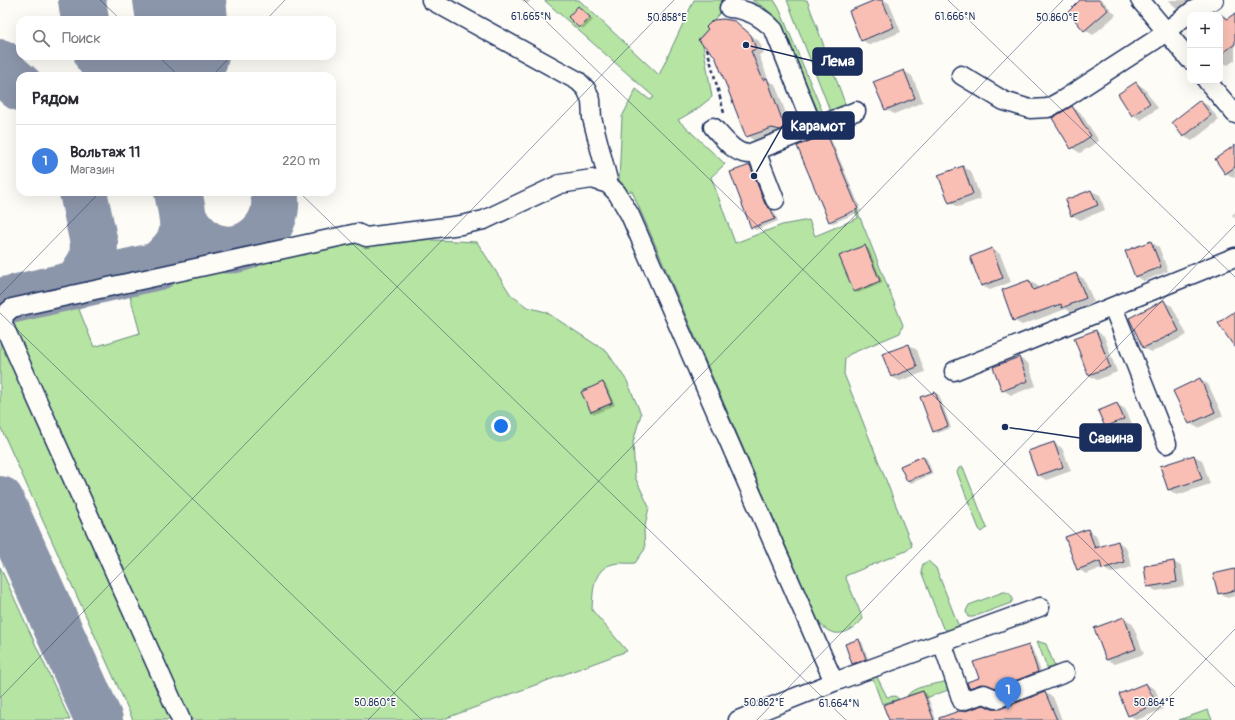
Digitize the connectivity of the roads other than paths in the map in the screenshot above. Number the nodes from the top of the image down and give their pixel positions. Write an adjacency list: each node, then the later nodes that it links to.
1 (431, 0): 14 (street)
2 (1140, 0): 5 (street)
3 (1214, 0): 5 (street)
4 (729, 8): 12 (street)
5 (1166, 31): 6 (street); 7 (street)
6 (1187, 56)
7 (961, 75)
8 (1210, 84): 10 (street)
9 (856, 111): 12 (street)
10 (1235, 114)
11 (720, 123): 13 (street)
12 (813, 127): 13 (street)
13 (756, 151): 15 (street)
14 (608, 184): 23 (street); 24 (street)
15 (775, 200)
16 (1235, 258): 17 (street)
17 (1113, 307): 18 (street); 19 (street)
18 (954, 371)
19 (1166, 444)
20 (1040, 606): 21 (street)
21 (942, 642): 22 (street); 23 (street)
22 (1065, 673)
23 (834, 682): 25 (street)
24 (181, 720)
25 (738, 720)

